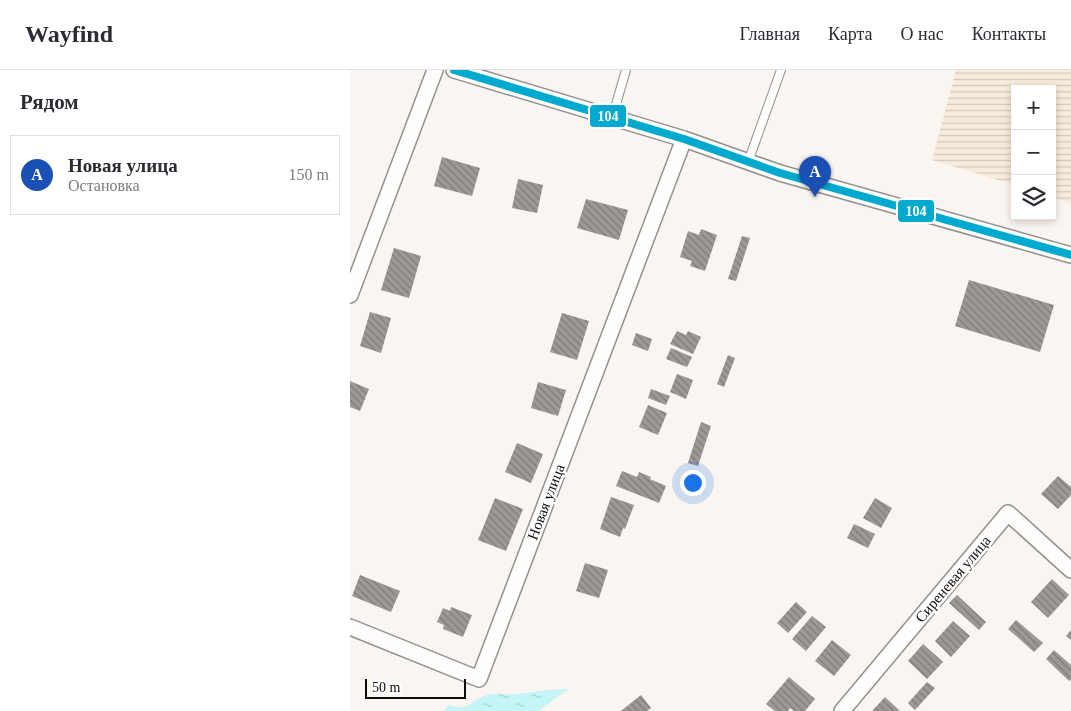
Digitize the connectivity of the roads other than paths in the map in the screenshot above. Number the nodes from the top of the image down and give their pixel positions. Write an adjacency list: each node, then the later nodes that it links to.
1 (435, 70): 9 (street)
2 (454, 70): 5 (street)
3 (626, 70): 5 (lane)
4 (782, 70): 7 (lane)
5 (612, 118): 6 (street)
6 (684, 139): 7 (street); 11 (street, Новая улица)
7 (748, 162): 8 (street)
8 (1071, 255)
9 (350, 295)
10 (1071, 570): 12 (street, Сиреневая улица)
11 (350, 628)
12 (842, 711)

